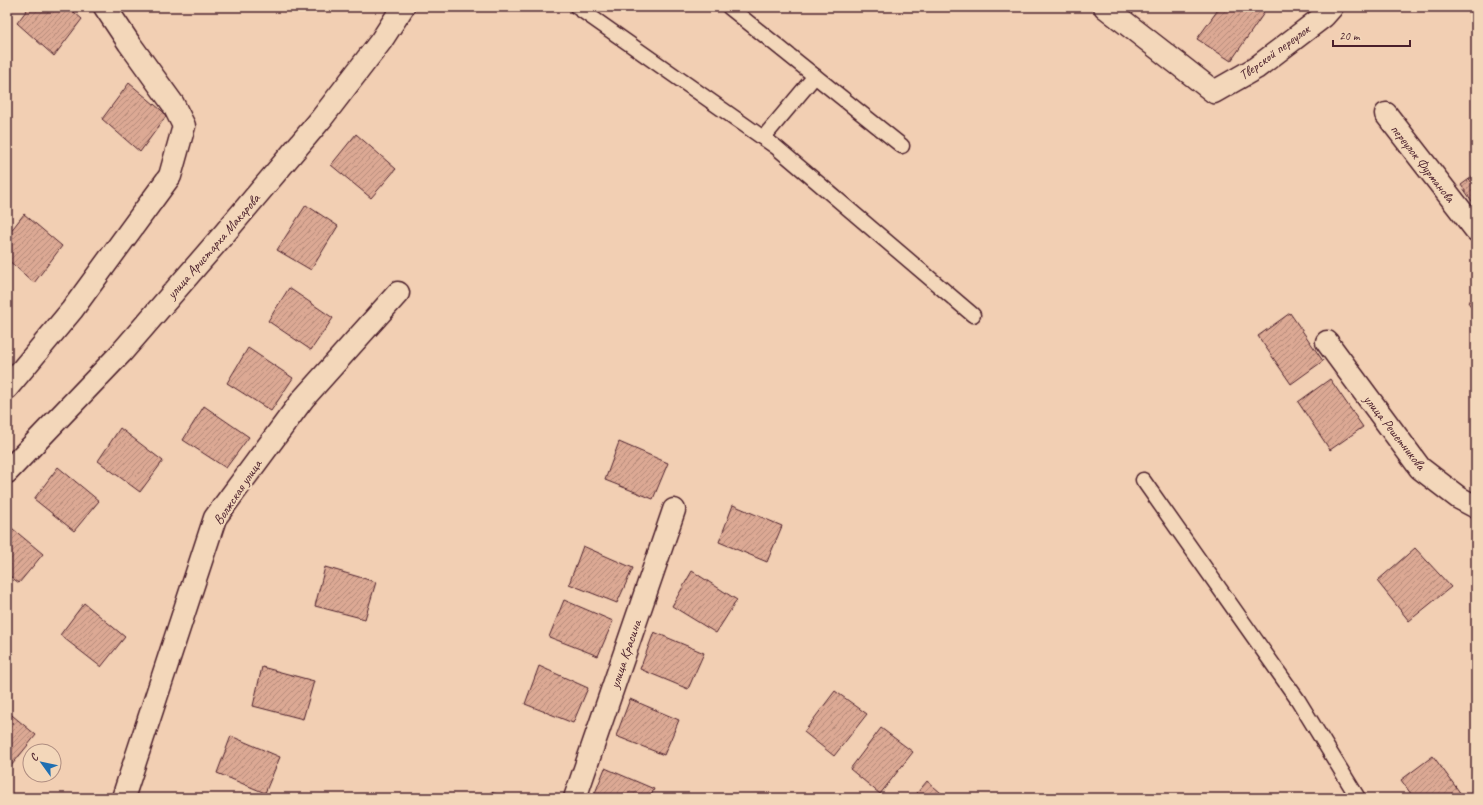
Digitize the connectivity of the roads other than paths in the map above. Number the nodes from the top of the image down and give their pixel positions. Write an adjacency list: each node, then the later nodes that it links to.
1 (105, 7): 15 (street)
2 (403, 7): 16 (street, улица Аристарха Макарова)
3 (577, 7): 9 (lane)
4 (729, 7): 7 (lane)
5 (1105, 7): 6 (street, Тверской переулок)
6 (1332, 7)
7 (815, 76): 9 (lane); 10 (lane)
8 (1386, 114): 11 (street, переулок Фурманова)
9 (763, 138): 13 (lane)
10 (902, 146)
11 (1476, 230)
12 (398, 293): 20 (street, Волжская улица)
13 (973, 315)
14 (1327, 342): 18 (street, улица Решетникова)
15 (7, 388)
16 (7, 472)
17 (1144, 480): 22 (lane)
18 (1476, 507)
19 (674, 510): 21 (street, улица Красина)
20 (123, 798)
21 (575, 798)
22 (1358, 798)

